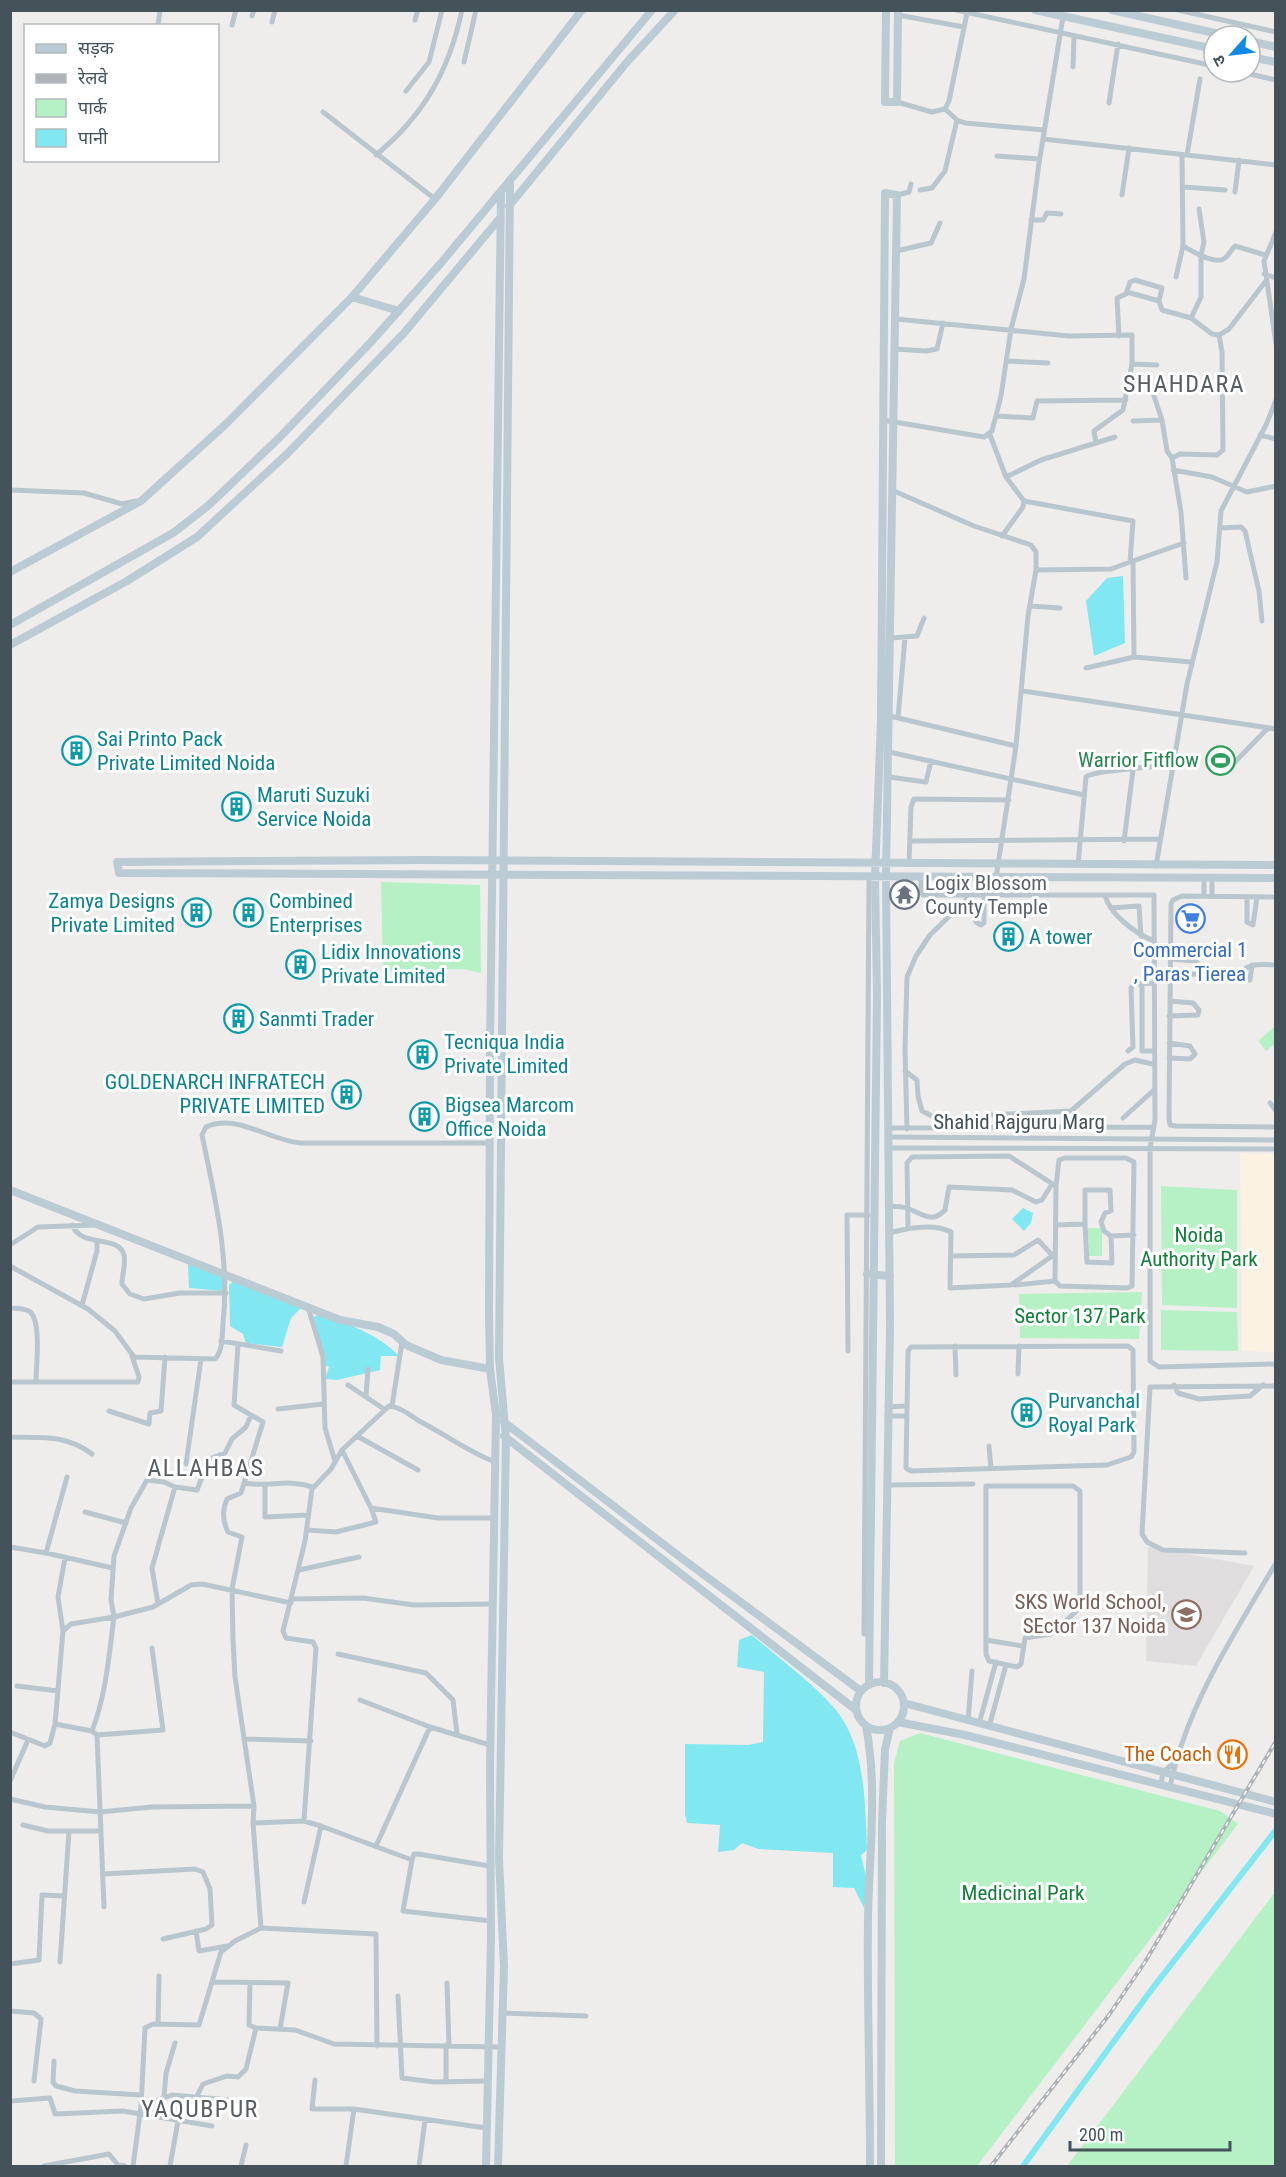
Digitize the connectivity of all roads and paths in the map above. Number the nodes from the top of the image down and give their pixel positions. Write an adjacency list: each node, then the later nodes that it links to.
1 (236, 10): 21 (street)
2 (275, 10): 20 (street)
3 (418, 10): 19 (street)
4 (442, 10): 33 (street)
5 (462, 10): 42 (street)
6 (476, 10): 29 (street)
7 (570, 10): 15 (street)
8 (652, 10): 48 (street)
9 (675, 10): 58 (street)
10 (886, 10): 34 (street)
11 (956, 10): 17 (street)
12 (1035, 10): 18 (street)
13 (1112, 10): 23 (street)
14 (1178, 10): 24 (street)
15 (581, 12): 57 (street)
16 (898, 13): 22 (street); 34 (street)
17 (967, 13): 22 (street); 25 (street)
18 (1063, 17): 25 (street); 28 (street)
19 (415, 20)
20 (272, 22)
21 (232, 25)
22 (964, 27): 36 (street)
23 (1202, 30)
24 (1275, 32)
25 (1060, 33): 26 (street); 39 (street)
26 (1074, 36): 27 (street); 31 (street)
27 (1118, 45): 30 (street); 35 (street)
28 (1202, 46)
29 (464, 62)
30 (1202, 63)
31 (1073, 67)
32 (1200, 78): 43 (street)
33 (406, 91)
34 (897, 102): 36 (street)
35 (1109, 103)
36 (945, 109): 38 (street)
37 (322, 112): 42 (street)
38 (957, 120): 39 (street); 51 (street)
39 (1044, 130): 40 (street)
40 (1043, 140): 41 (street); 45 (street)
41 (1129, 148): 43 (street); 56 (street)
42 (376, 155): 57 (street)
43 (1185, 155): 46 (street); 50 (street)
44 (997, 156): 45 (street)
45 (1040, 159): 62 (street)
46 (1239, 160): 47 (street); 54 (street)
47 (1275, 165)
48 (510, 180): 53 (street); 58 (street)
49 (911, 184): 55 (street)
50 (1184, 187): 52 (street); 65 (street)
51 (920, 190)
52 (1225, 190)
53 (501, 192): 61 (street); 76 (street)
54 (1235, 192)
55 (897, 195): 66 (street); 94 (street)
56 (1122, 195)
57 (435, 199): 74 (street)
58 (510, 205): 61 (street); 151 (street)
59 (1199, 208): 67 (street)
60 (1061, 214): 62 (street)
61 (500, 217): 126 (street); 150 (street)
62 (1031, 220): 80 (street)
63 (940, 223): 66 (street)
64 (1275, 232): 68 (street)
65 (1183, 246): 67 (street); 70 (street)
66 (896, 251): 78 (street)
67 (1201, 255): 68 (street); 77 (street)
68 (1265, 255): 69 (street)
69 (1264, 274): 71 (street); 72 (street)
70 (1176, 277)
71 (1275, 278)
72 (1265, 282): 81 (street); 83 (street)
73 (1127, 292): 75 (street); 75 (street); 82 (street)
74 (352, 297): 76 (street); 110 (street)
75 (1159, 301): 77 (street)
76 (399, 311): 123 (street)
77 (1191, 318): 81 (street)
78 (896, 319): 79 (street); 84 (street)
79 (943, 323): 80 (street); 84 (street)
80 (1011, 329): 82 (street); 85 (street)
81 (1219, 335): 103 (street)
82 (1119, 336): 87 (street)
83 (1275, 344)
84 (895, 349): 97 (street)
85 (1007, 361): 86 (street); 93 (street)
86 (1048, 363)
87 (1132, 364): 88 (street); 90 (street)
88 (1157, 365)
89 (1167, 385): 95 (street)
90 (1126, 400): 93 (street); 102 (street)
91 (1275, 400): 92 (street)
92 (1274, 409): 99 (street)
93 (997, 416): 98 (street)
94 (883, 420): 97 (street); 152 (street)
95 (1162, 420): 96 (street); 103 (street)
96 (1133, 421)
97 (894, 422): 98 (street); 109 (street)
98 (990, 435): 105 (street)
99 (1260, 435): 101 (street); 107 (street)
100 (1115, 437): 102 (street)
101 (1275, 439)
102 (1096, 443): 105 (street)
103 (1172, 458): 104 (street)
104 (1173, 470): 107 (street); 114 (street)
105 (1006, 477): 111 (street)
106 (1275, 486): 107 (street)
107 (1234, 488): 112 (street)
108 (10, 490): 110 (street)
109 (894, 491): 113 (street); 124 (street)
110 (145, 498): 117 (street)
111 (1024, 501): 113 (street); 115 (street)
112 (1220, 528): 122 (street); 128 (street)
113 (1002, 536): 116 (street)
114 (1184, 543): 115 (street); 118 (street)
115 (1131, 562): 116 (street); 127 (street)
116 (1036, 570): 119 (street)
117 (10, 572)
118 (1185, 578)
119 (1030, 606): 120 (street); 130 (street)
120 (1060, 608)
121 (924, 618): 125 (street)
122 (1262, 621)
123 (10, 625)
124 (891, 638): 125 (street); 132 (street)
125 (905, 638): 132 (street)
126 (10, 645)
127 (1134, 657): 128 (street); 129 (street)
128 (1191, 662): 131 (street)
129 (1086, 668)
130 (1023, 691): 131 (street); 135 (street)
131 (1181, 714): 133 (street); 138 (street)
132 (894, 717): 135 (street); 136 (street)
133 (1268, 728): 134 (street); 139 (street)
134 (1275, 729)
135 (1016, 746): 142 (street)
136 (889, 752): 137 (street); 141 (street)
137 (931, 760): 141 (street); 142 (street)
138 (1171, 765): 140 (street); 145 (street)
139 (1231, 766)
140 (1133, 770): 143 (street); 149 (street)
141 (889, 777): 153 (street)
142 (1012, 777): 143 (street); 144 (street)
143 (1084, 795): 148 (street)
144 (1009, 800): 146 (street); 147 (street)
145 (1160, 839): 149 (street); 158 (street)
146 (1003, 840): 147 (street); 148 (street); 155 (street)
147 (910, 841): 154 (street)
148 (1080, 841): 149 (street); 156 (street)
149 (1124, 841)
150 (494, 861): 151 (street); 159 (street); 159 (street)
151 (504, 861): 152 (street); 160 (street)
152 (876, 863): 153 (street); 161 (street)
153 (887, 863): 154 (street); 162 (street)
154 (909, 863): 155 (street)
155 (998, 864): 156 (street); 164 (street)
156 (1078, 865): 158 (street)
157 (1275, 865): 158 (street)
158 (1156, 866)
159 (494, 875): 160 (street); 211 (street)
160 (504, 875): 161 (street); 278 (street)
161 (872, 877): 162 (street); 221 (street); 237 (street)
162 (886, 877): 163 (street); 206 (street)
163 (921, 878): 164 (street); 172 (street)
164 (996, 878): 165 (street)
165 (1031, 878): 167 (street); 169 (street); 170 (street)
166 (1275, 878): 167 (street)
167 (1208, 879): 173 (street); 174 (street)
168 (984, 895): 169 (street); 172 (street); 172 (street)
169 (1027, 895): 170 (street)
170 (1035, 895): 171 (street)
171 (1105, 895): 178 (street); 180 (street)
172 (969, 896): 194 (street)
173 (1204, 896): 174 (street); 181 (street)
174 (1212, 896): 175 (street)
175 (1247, 897): 176 (street); 176 (street)
176 (1257, 897): 177 (street)
177 (1275, 897)
178 (1111, 908): 179 (street); 179 (street)
179 (1141, 936): 180 (street)
180 (1154, 941): 185 (street)
181 (1170, 959): 184 (street); 184 (street)
182 (1252, 965): 183 (street)
183 (1275, 965)
184 (1170, 975): 187 (street)
185 (1153, 982): 186 (street); 190 (street)
186 (1142, 984): 190 (street); 191 (street)
187 (1170, 1001): 188 (street); 188 (street)
188 (1169, 1016): 189 (street)
189 (1169, 1042): 192 (street); 192 (street)
190 (1153, 1051): 193 (street)
191 (1128, 1052)
192 (1169, 1058): 199 (street)
193 (1153, 1064): 195 (street); 205 (street)
194 (905, 1071): 203 (street); 204 (street)
195 (1154, 1090): 198 (street); 202 (street)
196 (1270, 1103): 197 (street)
197 (1275, 1111)
198 (1123, 1118)
199 (1187, 1126): 200 (street); 208 (street)
200 (1195, 1126): 201 (street); 209 (street)
201 (1275, 1126)
202 (1154, 1127): 205 (street); 207 (street)
203 (907, 1128): 204 (street); 206 (street)
204 (958, 1128): 205 (street)
205 (976, 1128)
206 (888, 1133): 207 (street, Shahid Rajguru Marg); 212 (street)
207 (1151, 1139): 208 (street, Shahid Rajguru Marg); 214 (street)
208 (1187, 1140): 209 (street, Shahid Rajguru Marg)
209 (1195, 1140): 210 (street, Shahid Rajguru Marg)
210 (1275, 1140)
211 (490, 1143): 236 (street); 257 (street)
212 (888, 1148): 213 (street, Shahid Rajguru Marg); 219 (street)
213 (1060, 1148): 214 (street, Shahid Rajguru Marg); 216 (street)
214 (1150, 1148): 215 (street, Shahid Rajguru Marg); 227 (street)
215 (1275, 1149)
216 (1059, 1160): 217 (street); 228 (street)
217 (1054, 1185): 220 (street); 220 (street); 224 (street)
218 (10, 1190): 225 (street)
219 (889, 1206): 220 (street); 229 (street)
220 (908, 1208): 226 (street)
221 (868, 1215): 237 (street); 251 (street)
222 (1085, 1224): 224 (street); 230 (street); 230 (street)
223 (72, 1225): 225 (street); 231 (street); 232 (street)
224 (1056, 1225): 233 (street)
225 (102, 1226): 236 (street)
226 (908, 1228): 229 (street); 234 (street)
227 (1149, 1229): 228 (street); 255 (street)
228 (1134, 1231): 230 (street); 239 (street)
229 (889, 1233): 238 (street)
230 (1111, 1236)
231 (97, 1242): 241 (street); 242 (street)
232 (10, 1245)
233 (1054, 1255): 234 (street); 239 (street); 240 (street)
234 (951, 1256): 240 (street)
235 (10, 1266): 242 (street)
236 (225, 1273): 241 (street); 243 (street)
237 (871, 1275): 238 (street); 326 (street)
238 (890, 1276): 270 (street)
239 (1055, 1281): 240 (street)
240 (1011, 1285)
241 (226, 1293): 245 (street)
242 (82, 1305): 252 (street)
243 (308, 1307): 246 (street); 267 (street)
244 (10, 1308): 260 (street)
245 (221, 1341): 247 (street); 254 (street)
246 (402, 1342): 257 (street); 268 (street)
247 (238, 1345): 250 (street); 274 (street)
248 (955, 1346): 249 (street); 259 (street); 269 (street)
249 (1019, 1346): 258 (street); 289 (street)
250 (281, 1351)
251 (848, 1351)
252 (132, 1356): 253 (street); 260 (street)
253 (165, 1357): 254 (street); 273 (street)
254 (201, 1359): 288 (street)
255 (1275, 1364)
256 (368, 1369): 266 (street)
257 (490, 1369): 275 (street)
258 (1018, 1374)
259 (956, 1375)
260 (36, 1381): 261 (street)
261 (10, 1382)
262 (348, 1385): 266 (street)
263 (1174, 1385): 264 (street); 264 (street); 306 (street)
264 (1263, 1385): 265 (street)
265 (1275, 1386)
266 (366, 1397): 272 (street)
267 (323, 1404): 271 (street); 286 (street)
268 (392, 1406): 272 (street); 287 (street)
269 (906, 1406): 270 (street); 277 (street)
270 (887, 1407): 276 (street)
271 (278, 1409)
272 (384, 1409): 280 (street)
273 (109, 1411)
274 (251, 1415): 292 (street); 296 (street)
275 (496, 1415): 278 (street); 279 (street)
276 (887, 1416): 277 (street); 295 (street)
277 (906, 1416): 289 (street)
278 (505, 1424): 282 (street); 329 (street)
279 (495, 1430): 282 (street); 287 (street)
280 (357, 1436): 284 (street); 290 (street)
281 (10, 1437): 285 (street)
282 (506, 1438): 332 (street); 366 (street)
283 (989, 1446): 289 (street)
284 (342, 1450): 286 (street); 298 (street)
285 (92, 1454)
286 (335, 1461): 297 (street)
287 (495, 1461): 301 (street)
288 (186, 1464)
289 (991, 1468)
290 (418, 1470)
291 (67, 1477): 305 (street)
292 (244, 1483): 293 (street); 312 (street)
293 (265, 1484): 297 (street); 300 (street)
294 (973, 1484): 295 (street)
295 (886, 1485): 325 (street)
296 (175, 1487): 302 (street); 314 (street)
297 (313, 1487): 300 (street)
298 (371, 1508): 301 (street); 303 (street)
299 (86, 1512): 302 (street)
300 (308, 1515): 303 (street)
301 (494, 1518): 315 (street)
302 (126, 1523): 310 (street)
303 (307, 1530): 311 (street)
304 (10, 1547): 305 (street)
305 (46, 1553): 308 (street)
306 (1245, 1553)
307 (359, 1557): 311 (street)
308 (65, 1558): 310 (street); 317 (street)
309 (1275, 1563): 348 (street)
310 (113, 1568): 316 (street)
311 (299, 1570): 313 (street)
312 (232, 1589): 313 (street); 314 (street); 344 (street)
313 (292, 1601): 315 (street); 346 (street)
314 (158, 1604): 316 (street)
315 (493, 1604): 347 (street)
316 (114, 1617): 317 (street); 342 (street)
317 (63, 1631): 328 (street)
318 (986, 1640): 319 (street); 319 (street); 322 (street)
319 (1022, 1646): 323 (street)
320 (152, 1648): 342 (street)
321 (338, 1654): 343 (street)
322 (996, 1662): 323 (street); 336 (street)
323 (1006, 1665): 339 (street)
324 (972, 1671): 334 (street)
325 (884, 1683): 326 (street); 331 (street)
326 (869, 1684): 329 (street)
327 (17, 1686): 328 (street)
328 (58, 1691): 335 (street)
329 (861, 1691): 332 (street)
330 (360, 1700): 338 (street)
331 (904, 1703): 333 (street); 334 (street)
332 (856, 1710): 337 (street)
333 (898, 1722): 340 (street); 352 (street)
334 (968, 1722): 336 (street)
335 (55, 1724): 342 (street); 345 (street)
336 (979, 1725): 339 (street)
337 (866, 1726): 340 (street); 423 (street)
338 (430, 1727): 343 (street); 365 (street)
339 (989, 1727): 349 (street)
340 (890, 1728): 424 (street)
341 (10, 1732): 345 (street)
342 (94, 1733): 357 (street)
343 (457, 1734): 347 (street)
344 (245, 1739): 346 (street); 356 (street)
345 (28, 1740): 351 (street)
346 (311, 1741): 359 (street)
347 (490, 1745): 368 (street)
348 (1174, 1763): 349 (street); 350 (street)
349 (1163, 1772): 350 (street); 352 (street)
350 (1173, 1775): 353 (street); 355 (street)
351 (10, 1781)
352 (1161, 1784): 353 (street)
353 (1170, 1787): 358 (street)
354 (10, 1799): 357 (street)
355 (1272, 1801)
356 (254, 1806): 357 (street); 360 (street)
357 (100, 1812): 364 (street)
358 (1275, 1814)
359 (304, 1821): 360 (street); 362 (street)
360 (253, 1823): 374 (street)
361 (23, 1825): 363 (street)
362 (321, 1826): 365 (street); 371 (street)
363 (69, 1831): 364 (street); 370 (street)
364 (101, 1831): 369 (street)
365 (376, 1846): 367 (street)
366 (499, 1859): 368 (street); 386 (street)
367 (412, 1860): 368 (street); 373 (street)
368 (489, 1862): 373 (street)
369 (103, 1874): 372 (street); 375 (street)
370 (64, 1896): 378 (street); 379 (street)
371 (304, 1902)
372 (104, 1907)
373 (491, 1921): 395 (street)
374 (261, 1928): 377 (street); 393 (street)
375 (196, 1931): 376 (street); 377 (street)
376 (164, 1939)
377 (228, 1945): 381 (street)
378 (60, 1962)
379 (10, 1964)
380 (159, 1976): 388 (street)
381 (213, 1982): 382 (street); 388 (street)
382 (250, 1983): 389 (street); 390 (street)
383 (447, 1983): 392 (street)
384 (398, 1996): 394 (street)
385 (10, 2011): 399 (street)
386 (502, 2013): 387 (street); 396 (street)
387 (586, 2016)
388 (158, 2024): 402 (street)
389 (256, 2028): 390 (street); 403 (street)
390 (280, 2029): 393 (street)
391 (175, 2043): 404 (street)
392 (448, 2045): 394 (street); 395 (street); 401 (street)
393 (377, 2046): 394 (street)
394 (400, 2046): 401 (street)
395 (488, 2046): 396 (street); 400 (street)
396 (500, 2047): 422 (street)
397 (54, 2061): 402 (street)
398 (315, 2080): 407 (street)
399 (34, 2081)
400 (487, 2081): 401 (street); 412 (street)
401 (446, 2082)
402 (141, 2095): 408 (street)
403 (197, 2096): 404 (street); 405 (street)
404 (164, 2097): 408 (street)
405 (229, 2100)
406 (11, 2101): 408 (street)
407 (354, 2109): 409 (street); 419 (street)
408 (140, 2110): 410 (street); 416 (street)
409 (425, 2120): 412 (street); 420 (street)
410 (178, 2121): 411 (street); 417 (street)
411 (212, 2126)
412 (486, 2128): 421 (street)
413 (246, 2145): 418 (street)
414 (45, 2166): 415 (street)
415 (125, 2166)
416 (133, 2166)
417 (171, 2166)
418 (242, 2166)
419 (346, 2166)
420 (419, 2166)
421 (486, 2166)
422 (498, 2166)
423 (870, 2166)
424 (881, 2166)

